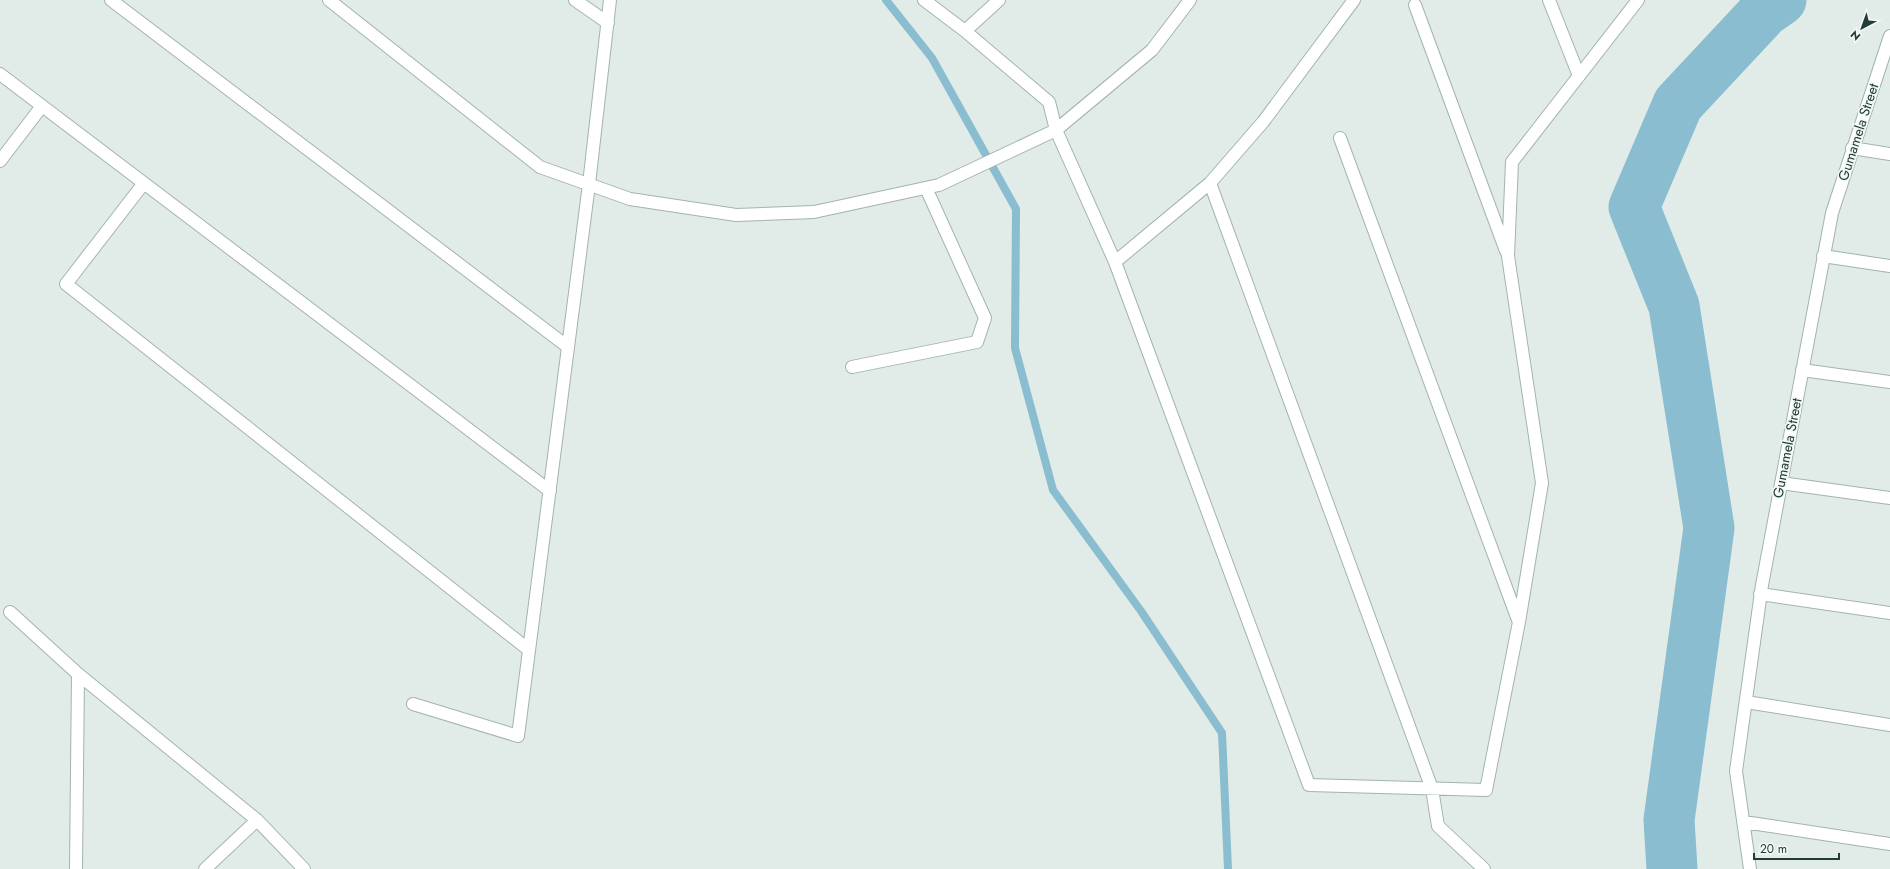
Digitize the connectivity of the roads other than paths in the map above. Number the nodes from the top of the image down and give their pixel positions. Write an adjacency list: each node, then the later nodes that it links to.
1 (111, 0): 31 (street)
2 (329, 0): 25 (street)
3 (575, 0): 12 (street)
4 (610, 0): 12 (street)
5 (924, 0): 13 (street)
6 (999, 0): 13 (street)
7 (1190, 0): 18 (street)
8 (1354, 0): 24 (street)
9 (1549, 0): 16 (street)
10 (1638, 0): 16 (street)
11 (1415, 5): 27 (street)
12 (608, 23): 25 (street)
13 (966, 31): 18 (street)
14 (1889, 40): 20 (street, Gumamela Street)
15 (0, 74): 17 (street)
16 (1579, 76): 27 (street)
17 (42, 106): 22 (street); 23 (street)
18 (1056, 130): 26 (street); 29 (street)
19 (1340, 138): 41 (street)
20 (1852, 148): 21 (street); 28 (street, Gumamela Street)
21 (1890, 154)
22 (0, 161)
23 (144, 183): 36 (street); 42 (street)
24 (1210, 183): 29 (street); 47 (street)
25 (589, 184): 26 (street); 31 (street)
26 (926, 188): 32 (street)
27 (1508, 256): 41 (street)
28 (1823, 256): 30 (street); 33 (street, Gumamela Street)
29 (1115, 262): 47 (street)
30 (1890, 266)
31 (568, 347): 36 (street)
32 (852, 367)
33 (1802, 370): 34 (street); 35 (street, Gumamela Street)
34 (1890, 382)
35 (1781, 483): 37 (street); 38 (street, Gumamela Street)
36 (550, 491): 42 (street)
37 (1890, 498)
38 (1760, 594): 40 (street); 44 (street, Gumamela Street)
39 (10, 612): 43 (street)
40 (1890, 613)
41 (1519, 622): 47 (street)
42 (529, 650): 45 (street)
43 (78, 674): 48 (street); 51 (street)
44 (1746, 702): 46 (street); 49 (street, Gumamela Street)
45 (413, 704)
46 (1890, 725)
47 (1432, 789): 54 (street)
48 (257, 820): 52 (street); 53 (street)
49 (1744, 822): 50 (street); 55 (street, Gumamela Street)
50 (1890, 844)
51 (76, 869)
52 (205, 869)
53 (304, 869)
54 (1484, 869)
55 (1750, 869)

